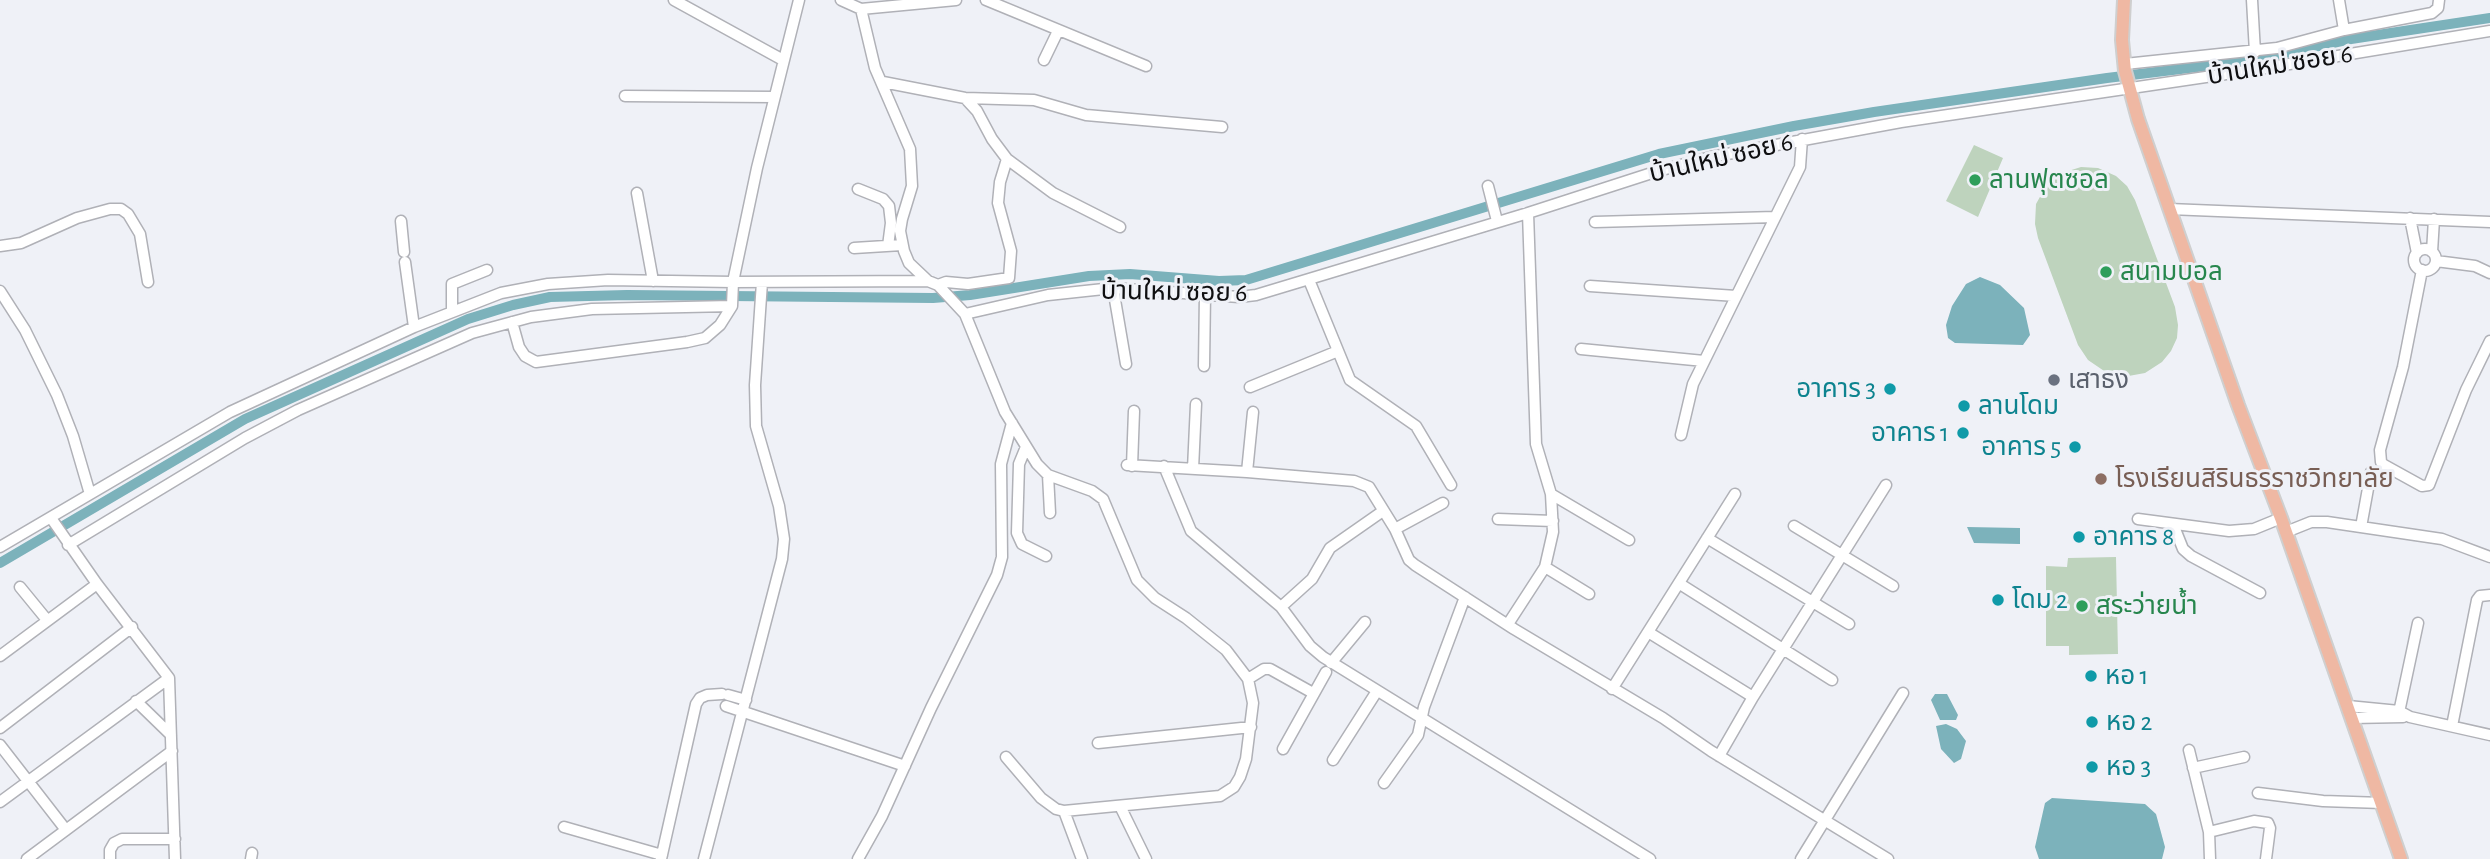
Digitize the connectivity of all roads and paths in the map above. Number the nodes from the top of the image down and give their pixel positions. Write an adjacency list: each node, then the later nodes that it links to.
1 (674, 0): 15 (street)
2 (799, 0): 15 (street)
3 (841, 0): 10 (street)
4 (956, 0): 10 (street)
5 (986, 0): 12 (street)
6 (2124, 0): 18 (main road)
7 (2252, 0): 14 (street)
8 (2339, 0): 11 (street)
9 (2439, 0): 11 (street)
10 (861, 9): 19 (street)
11 (2344, 30): 14 (street)
12 (1058, 31): 16 (street); 17 (street)
13 (2490, 31): 18 (street, บ้านใหม่ ซอย 6)
14 (2255, 52): 18 (street)
15 (783, 60): 21 (street)
16 (1044, 60)
17 (1146, 66)
18 (2127, 76): 24 (street, บ้านใหม่ ซอย 6); 29 (main road)
19 (883, 82): 22 (street); 39 (street)
20 (625, 96): 21 (street)
21 (774, 97): 51 (street)
22 (965, 98): 23 (street); 25 (street)
23 (1222, 127)
24 (1802, 139): 30 (street, บ้านใหม่ ซอย 6); 32 (street)
25 (1007, 159): 38 (street); 52 (street)
26 (1488, 186): 31 (street)
27 (858, 189): 41 (street)
28 (637, 193): 49 (street)
29 (2169, 209): 33 (street); 90 (main road)
30 (1528, 213): 31 (street, บ้านใหม่ ซอย 6); 85 (street)
31 (1495, 217): 48 (street, บ้านใหม่ ซอย 6)
32 (1775, 217): 36 (street); 58 (street)
33 (2410, 218): 34 (street); 43 (street)
34 (2434, 219): 37 (street); 44 (street)
35 (401, 221): 63 (street)
36 (1595, 222)
37 (2490, 222)
38 (1120, 228)
39 (902, 245): 41 (street); 52 (street)
40 (0, 246): 50 (street)
41 (888, 246): 42 (street)
42 (854, 248)
43 (2417, 253): 44 (street); 46 (street)
44 (2434, 257): 46 (street); 47 (street)
45 (487, 270): 60 (street)
46 (2422, 270): 64 (street)
47 (2490, 273)
48 (1309, 280): 57 (street, บ้านใหม่ ซอย 6); 66 (street)
49 (653, 281): 51 (street); 60 (street)
50 (148, 282)
51 (733, 285): 54 (street); 59 (street)
52 (937, 286): 54 (street); 61 (street)
53 (1590, 286): 58 (street)
54 (762, 287): 137 (street)
55 (1113, 288): 57 (street, บ้านใหม่ ซอย 6); 61 (street, บ้านใหม่ ซอย 6); 68 (street)
56 (0, 291): 84 (street)
57 (1205, 294): 69 (street)
58 (1736, 296): 67 (street)
59 (732, 304): 62 (street); 62 (street)
60 (452, 312): 63 (street)
61 (964, 314): 74 (street)
62 (512, 322): 102 (street)
63 (414, 327): 84 (street)
64 (2490, 341)
65 (1581, 349): 67 (street)
66 (1338, 351): 70 (street); 82 (street)
67 (1704, 361): 75 (street)
68 (1126, 363)
69 (1204, 366)
70 (1250, 387)
71 (1196, 404): 78 (street)
72 (1133, 411): 77 (street)
73 (1253, 412): 79 (street)
74 (1012, 423): 76 (street); 155 (street)
75 (1681, 435)
76 (1026, 447): 81 (street); 105 (street)
77 (1164, 466): 78 (street); 117 (street)
78 (1193, 469): 79 (street)
79 (1247, 472): 88 (street)
80 (2371, 472): 97 (street)
81 (1048, 475): 89 (street); 129 (street)
82 (1451, 485)
83 (1886, 485): 104 (street)
84 (90, 494): 94 (street)
85 (1551, 494): 93 (street); 101 (street)
86 (1735, 494): 100 (street)
87 (1443, 503): 98 (street)
88 (1383, 511): 98 (street); 117 (street)
89 (1050, 513)
90 (2281, 518): 95 (street); 99 (main road)
91 (1498, 519): 93 (street)
92 (2138, 519): 95 (street)
93 (1553, 521): 107 (street)
94 (53, 522): 102 (street); 103 (street)
95 (2173, 524): 112 (street)
96 (1794, 526): 104 (street)
97 (2361, 527): 99 (street); 106 (street)
98 (1395, 529): 115 (street)
99 (2286, 531): 138 (main road)
100 (1707, 538): 109 (street); 116 (street)
101 (1629, 540)
102 (65, 541): 108 (street)
103 (0, 548)
104 (1842, 554): 110 (street); 116 (street)
105 (1046, 556)
106 (2490, 557)
107 (1545, 566): 113 (street); 121 (street)
108 (97, 584): 118 (street); 123 (street)
109 (1680, 584): 124 (street); 125 (street)
110 (1893, 586)
111 (20, 587): 118 (street)
112 (2260, 593)
113 (1588, 594)
114 (2490, 595): 141 (street)
115 (1465, 597): 121 (street); 140 (street)
116 (1812, 603): 122 (street); 125 (street)
117 (1281, 607): 127 (street)
118 (47, 620): 126 (street)
119 (1365, 621): 127 (street)
120 (2418, 623): 139 (street)
121 (1508, 624): 131 (street)
122 (1849, 624)
123 (132, 627): 128 (street); 143 (street)
124 (1648, 632): 131 (street); 135 (street)
125 (1784, 649): 130 (street); 135 (street)
126 (0, 655)
127 (1329, 667): 132 (street); 133 (street)
128 (169, 678): 136 (street); 144 (street)
129 (1248, 679): 133 (street); 142 (street)
130 (1832, 680)
131 (1612, 689): 151 (street)
132 (1377, 691): 140 (street); 154 (street)
133 (1313, 693): 148 (street)
134 (1903, 693): 164 (street)
135 (1753, 697): 151 (street)
136 (136, 701): 144 (street); 157 (street)
137 (745, 706): 155 (street); 169 (street); 173 (street)
138 (2350, 712): 139 (street); 161 (main road)
139 (2398, 714): 141 (street)
140 (1422, 717): 158 (street); 177 (street)
141 (2452, 726): 145 (street)
142 (1251, 727): 146 (street); 162 (street)
143 (0, 728)
144 (171, 735): 150 (street)
145 (2490, 735)
146 (1098, 743)
147 (0, 745): 157 (street)
148 (1283, 749)
149 (2189, 750): 156 (street)
150 (172, 751): 166 (street); 168 (street)
151 (1719, 756): 164 (street)
152 (1006, 757): 163 (street)
153 (2244, 757): 156 (street)
154 (1334, 760)
155 (905, 766): 174 (street)
156 (2193, 768): 167 (street)
157 (28, 780): 160 (street); 166 (street)
158 (1384, 783)
159 (2258, 793): 161 (street)
160 (0, 802)
161 (2382, 803): 182 (main road)
162 (1120, 806): 163 (street); 176 (street)
163 (1064, 811): 175 (street)
164 (1824, 821): 178 (street); 179 (street)
165 (564, 827): 169 (street)
166 (66, 830): 170 (street)
167 (2209, 832): 180 (street); 181 (street)
168 (175, 839): 171 (street); 172 (street)
169 (661, 857)
170 (27, 859)
171 (110, 859)
172 (175, 859)
173 (704, 859)
174 (858, 859)
175 (1083, 859)
176 (1146, 859)
177 (1650, 859)
178 (1801, 859)
179 (1888, 859)
180 (2210, 859)
181 (2266, 859)
182 (2401, 859)

